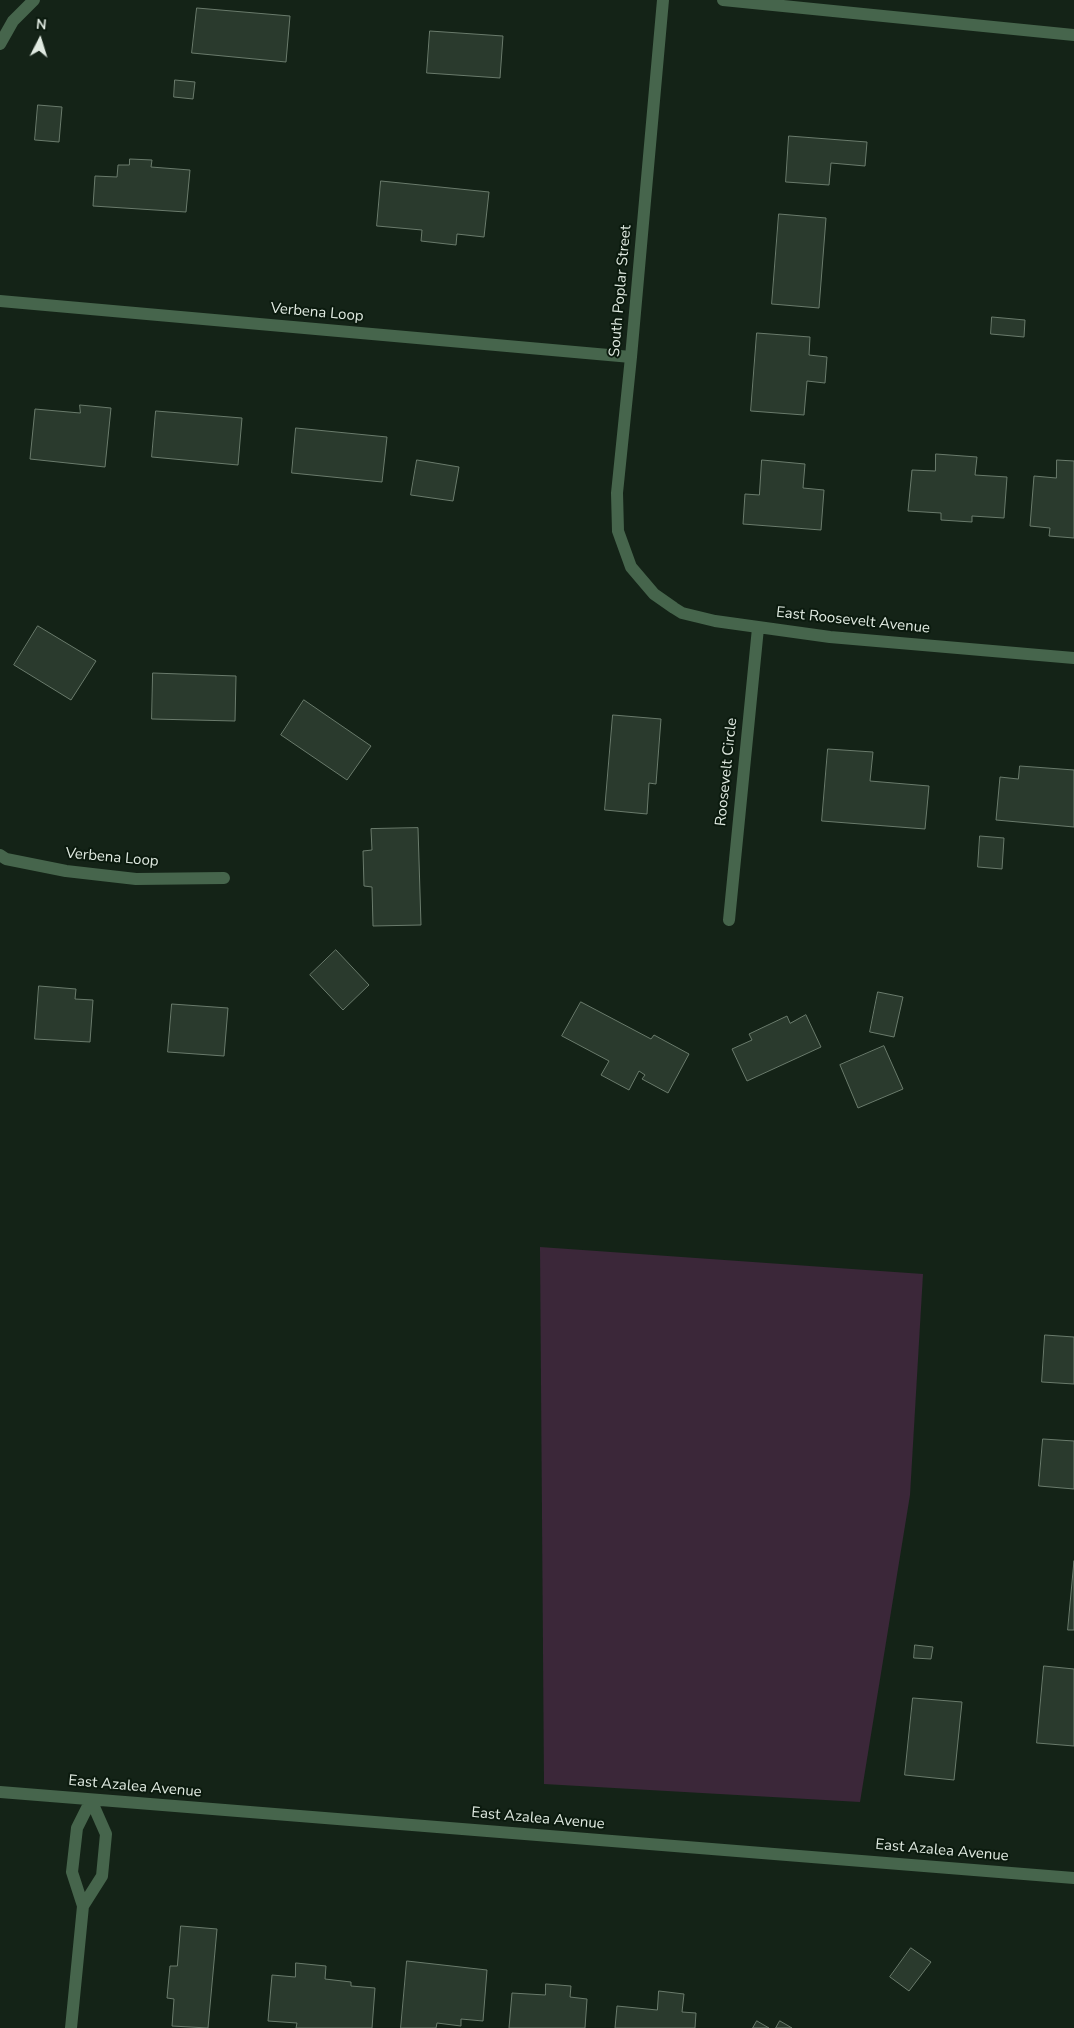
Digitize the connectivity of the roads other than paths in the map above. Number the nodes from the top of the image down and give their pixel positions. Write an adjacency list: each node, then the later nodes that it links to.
1 (34, 0): 5 (street)
2 (663, 0): 7 (street, South Poplar Street)
3 (723, 0): 4 (street)
4 (1074, 35)
5 (0, 44)
6 (0, 301): 7 (street, Verbena Loop)
7 (631, 357): 8 (street, South Poplar Street)
8 (642, 579): 9 (street, East Roosevelt Avenue)
9 (758, 628): 10 (street, East Roosevelt Avenue); 13 (street, Roosevelt Circle)
10 (1074, 658)
11 (0, 855): 12 (street, Verbena Loop)
12 (224, 878)
13 (729, 920)
14 (0, 1792): 15 (street, East Azalea Avenue)
15 (90, 1800): 16 (street, East Azalea Avenue); 17 (street); 17 (street)
16 (1074, 1878)
17 (82, 1906): 18 (street)
18 (71, 2028)

